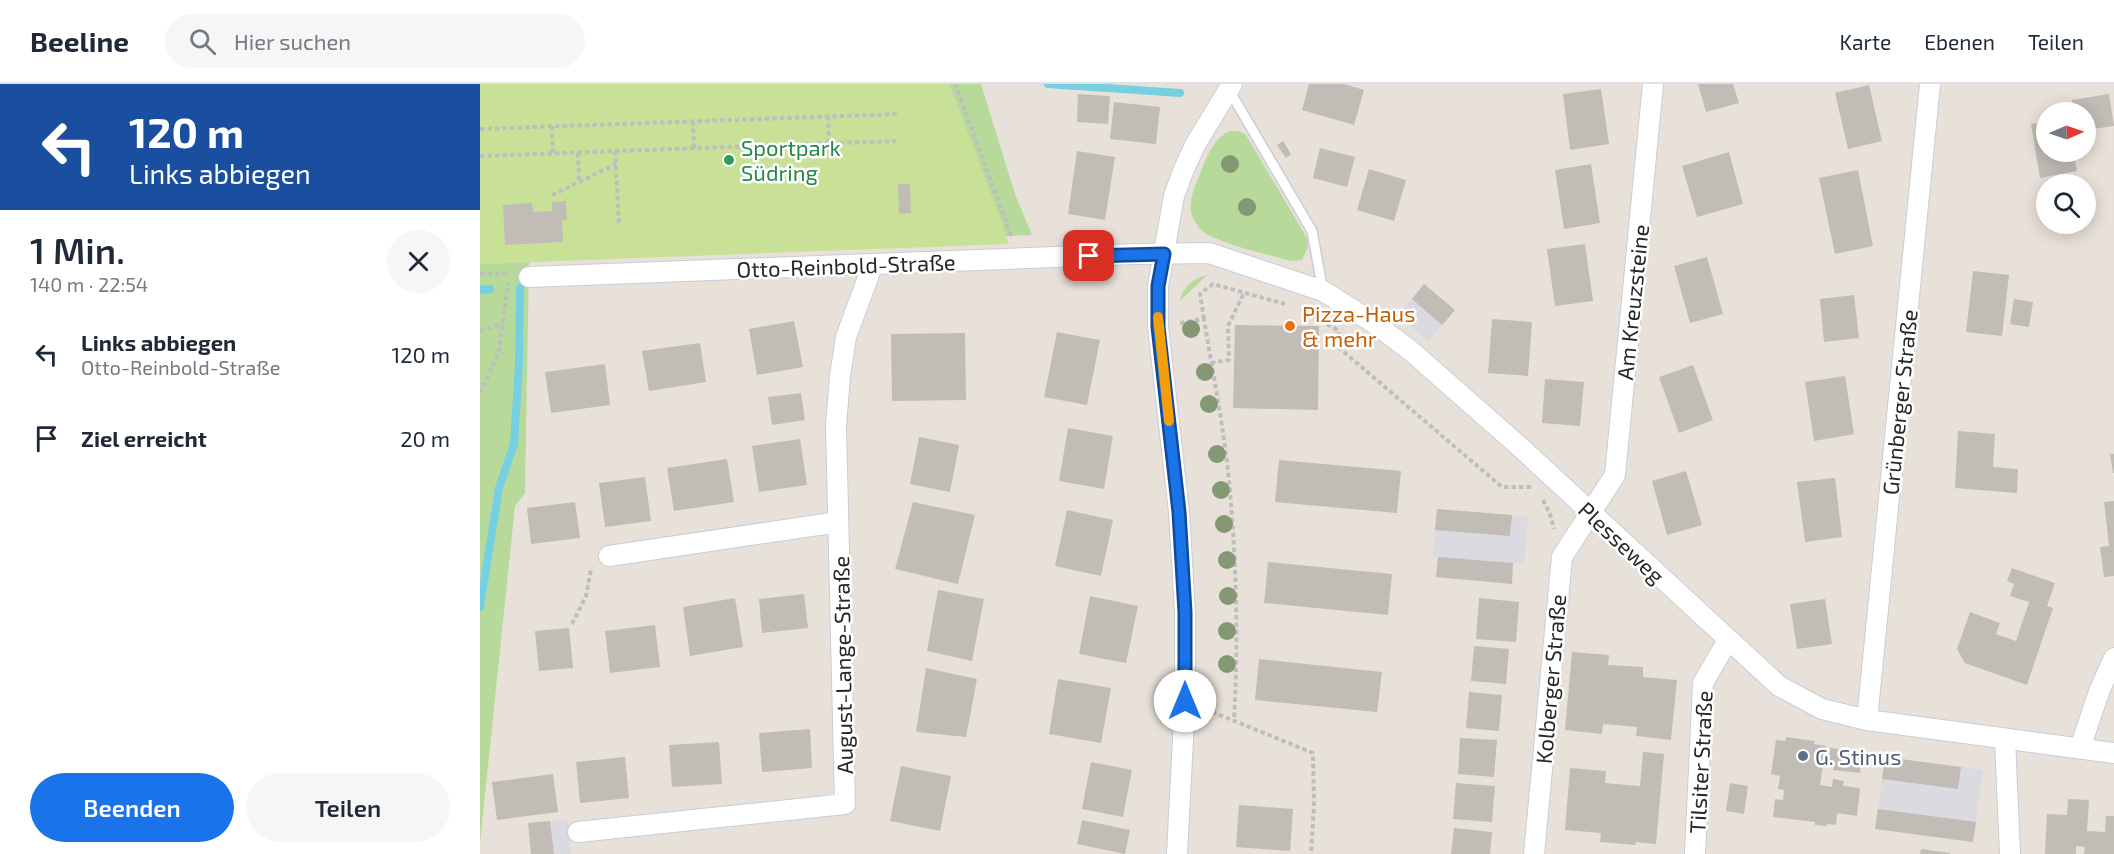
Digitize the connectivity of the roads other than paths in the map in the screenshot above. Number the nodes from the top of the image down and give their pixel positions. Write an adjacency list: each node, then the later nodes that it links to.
1 (1653, 84): 8 (street, Am Kreuzsteine)
2 (1930, 84): 13 (street, Grünberger Straße)
3 (1231, 87): 4 (street); 7 (lane)
4 (1164, 254): 5 (street, Otto-Reinbold-Straße); 7 (street, Plesseweg); 18 (street)
5 (873, 264): 6 (street, Otto-Reinbold-Straße); 9 (street, August-Lange-Straße)
6 (529, 278)
7 (1323, 291): 8 (street, Plesseweg)
8 (1591, 513): 11 (street, Plesseweg); 19 (street, Kolberger Straße)
9 (838, 522): 10 (street); 17 (street, August-Lange-Straße)
10 (609, 556)
11 (1728, 640): 13 (street, Plesseweg); 20 (street, Tilsiter Straße)
12 (2114, 658): 15 (street)
13 (1867, 720): 14 (street, Plesseweg)
14 (2005, 739): 15 (street, Plesseweg); 21 (street)
15 (2080, 748): 16 (street, Plesseweg)
16 (2114, 753)
17 (578, 832)
18 (1177, 854)
19 (1534, 854)
20 (1695, 854)
21 (2010, 854)

